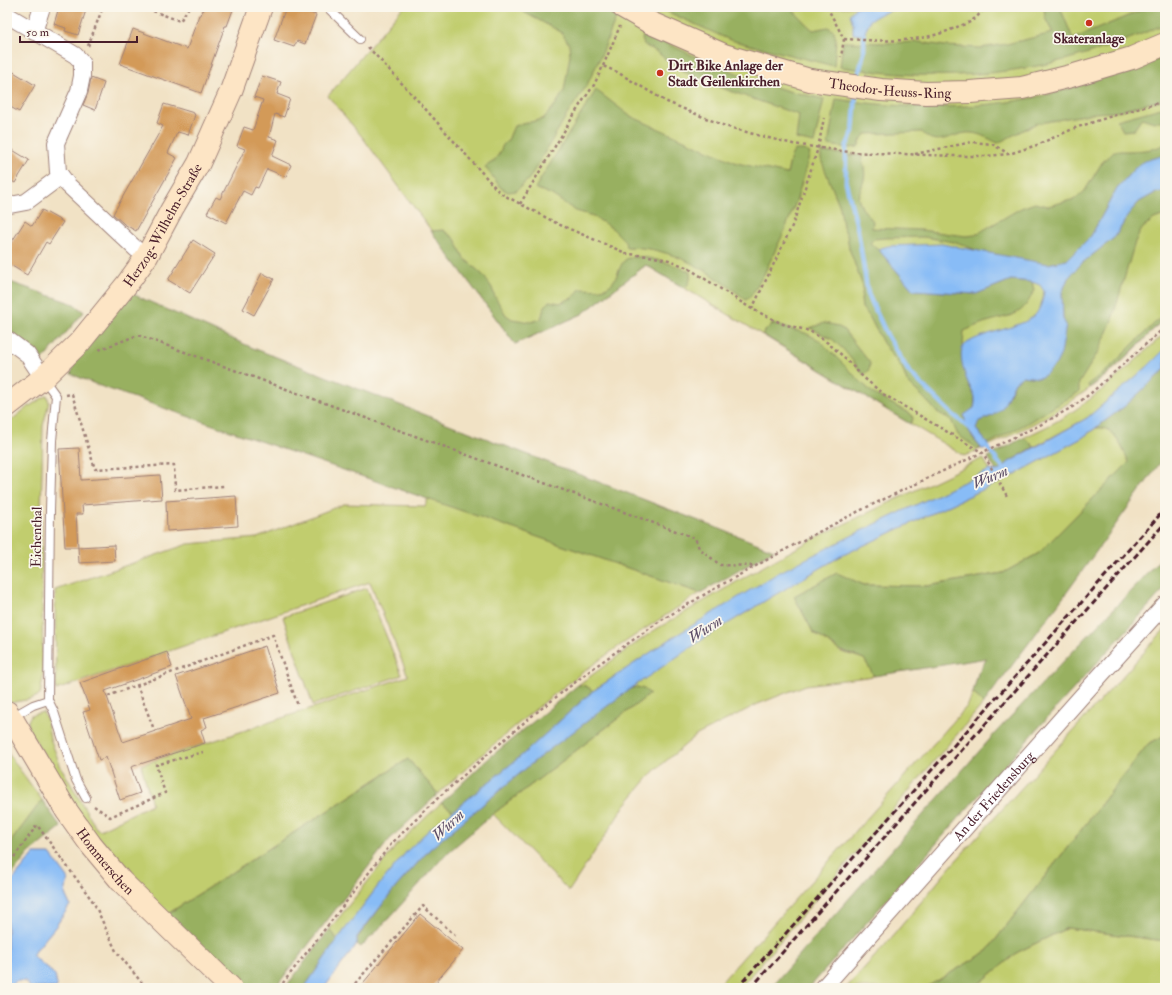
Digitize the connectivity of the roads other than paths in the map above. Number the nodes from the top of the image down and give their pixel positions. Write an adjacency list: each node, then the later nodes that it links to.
1 (42, 7): 6 (street)
2 (261, 7): 11 (main road, Herzog-Wilhelm-Straße)
3 (328, 7): 7 (lane)
4 (625, 9): 8 (main road, Theodor-Heuss-Ring)
5 (7, 15): 6 (street)
6 (34, 32): 9 (street)
7 (360, 39)
8 (1165, 44)
9 (61, 176): 10 (street); 11 (street)
10 (7, 203)
11 (147, 256): 13 (main road, Herzog-Wilhelm-Straße)
12 (7, 339): 13 (street)
13 (43, 378): 14 (main road, Herzog-Wilhelm-Straße); 16 (lane, Eichenthal)
14 (7, 406)
15 (1165, 604): 20 (street, An der Friedensburg)
16 (48, 700): 17 (lane); 18 (lane, Eichenthal)
17 (9, 715): 19 (main road, Hommerschen)
18 (86, 798)
19 (231, 988)
20 (823, 988)

